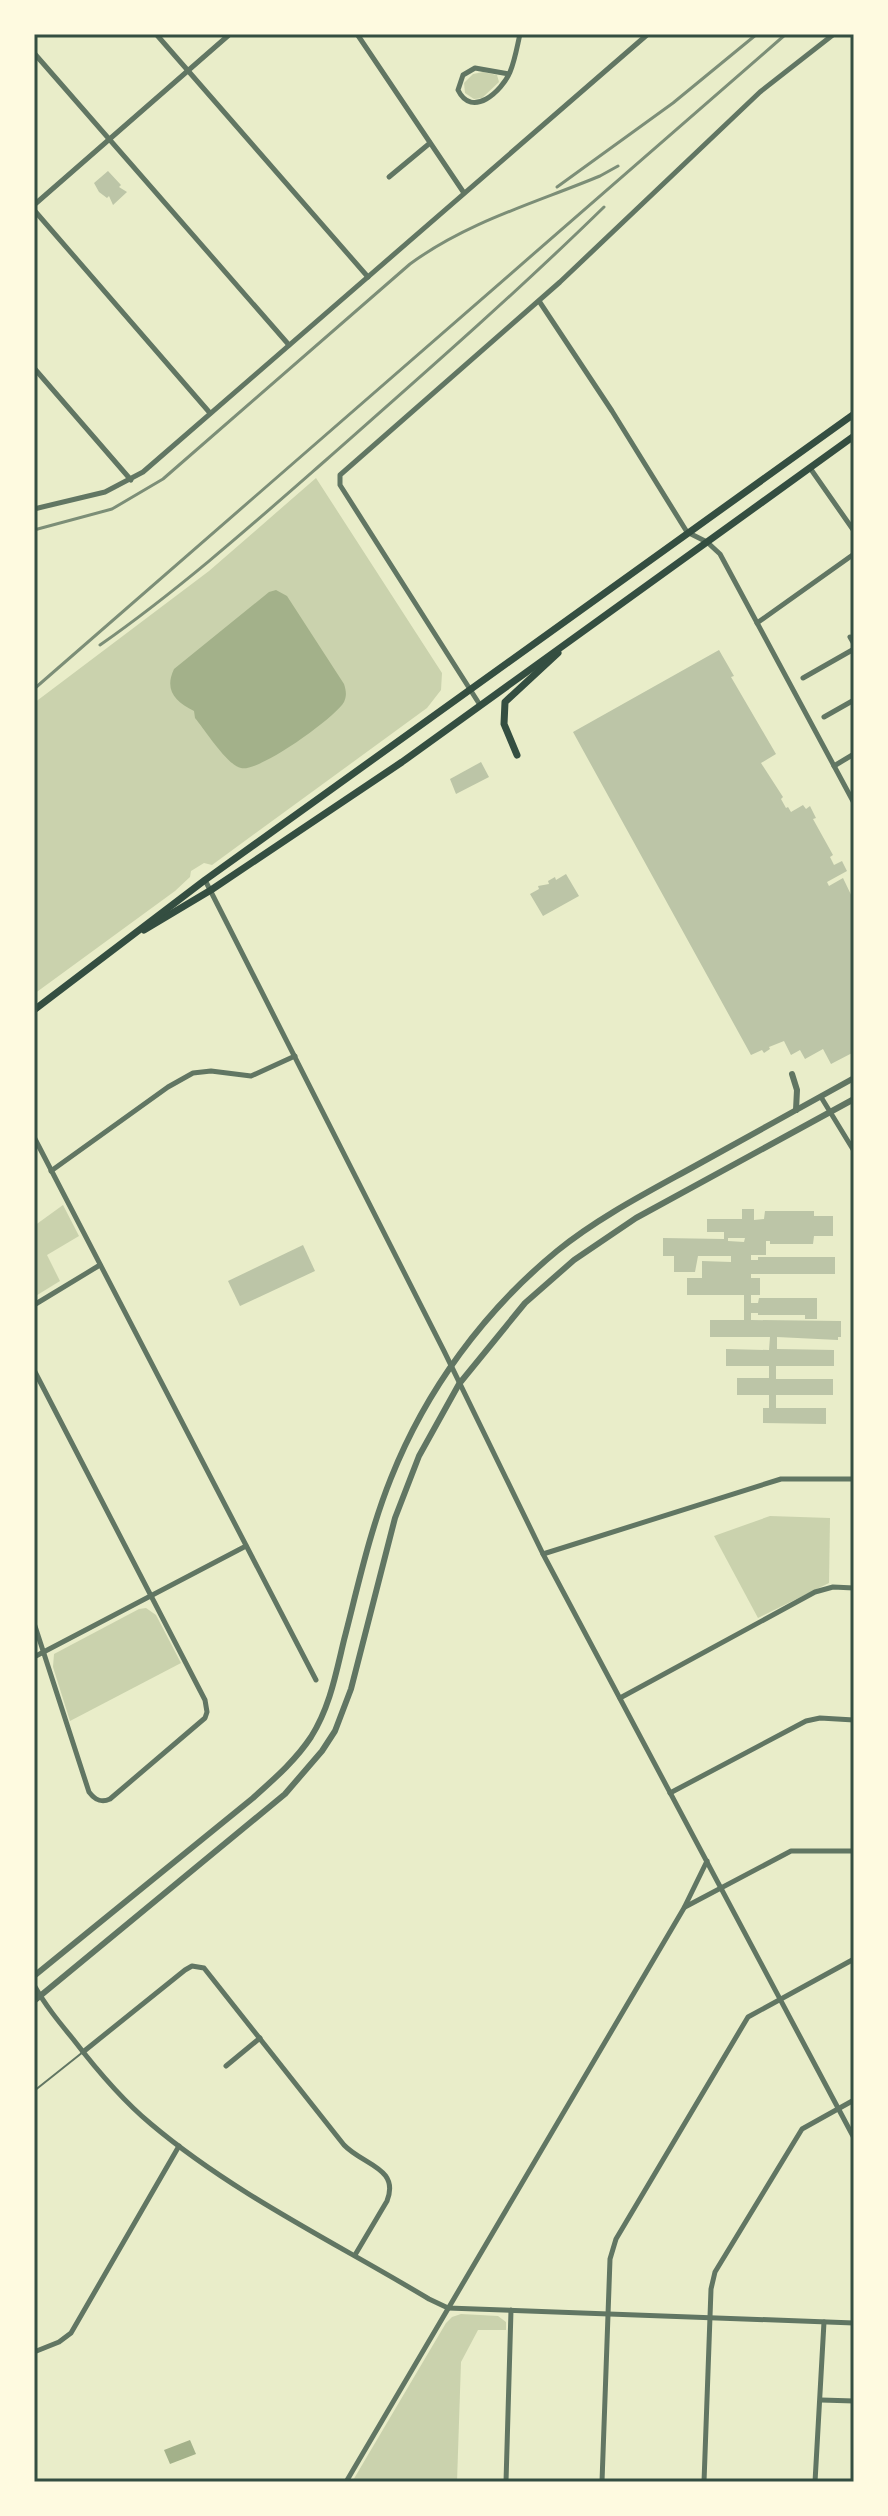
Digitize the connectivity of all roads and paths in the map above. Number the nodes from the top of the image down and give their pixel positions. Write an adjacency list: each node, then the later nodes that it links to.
1 (156, 34): 8 (street)
2 (230, 34): 8 (street)
3 (357, 34): 11 (street)
4 (520, 34): 9 (street)
5 (648, 34): 13 (street)
6 (834, 34): 16 (street)
7 (34, 53): 10 (street)
8 (188, 71): 10 (street); 15 (street)
9 (509, 74): 9 (street)
10 (110, 139): 14 (street); 17 (street)
11 (430, 143): 12 (street); 13 (street)
12 (389, 177)
13 (464, 193): 15 (street)
14 (34, 208): 19 (street)
15 (368, 277): 17 (street)
16 (539, 301): 26 (street); 34 (street)
17 (289, 345): 19 (street)
18 (34, 368): 23 (street)
19 (210, 413): 23 (street)
20 (854, 414): 26 (main road)
21 (854, 436): 22 (main road)
22 (810, 468): 25 (street); 27 (main road)
23 (131, 480): 24 (street)
24 (34, 509)
25 (854, 531)
26 (687, 532): 27 (street); 34 (main road)
27 (707, 542): 29 (street); 31 (main road)
28 (853, 557): 29 (street)
29 (757, 623): 40 (street)
30 (850, 637): 32 (street)
31 (567, 643): 36 (main road); 39 (main road)
32 (854, 646): 33 (street)
33 (803, 678)
34 (471, 691): 36 (street); 42 (main road)
35 (854, 700): 37 (street)
36 (480, 705): 43 (main road)
37 (824, 717)
38 (854, 754): 40 (street)
39 (517, 755)
40 (834, 766): 41 (street)
41 (854, 803)
42 (205, 880): 43 (street); 44 (main road)
43 (211, 890): 44 (main road); 46 (street)
44 (136, 934): 45 (main road)
45 (34, 1010)
46 (295, 1056): 55 (street); 58 (street)
47 (792, 1074): 51 (street)
48 (854, 1078): 49 (street)
49 (821, 1097): 51 (street); 52 (street)
50 (854, 1099): 52 (street)
51 (796, 1110): 58 (street)
52 (830, 1112): 54 (street); 60 (street)
53 (34, 1137): 55 (street)
54 (854, 1151)
55 (51, 1171): 56 (street)
56 (100, 1265): 57 (street); 62 (street)
57 (34, 1305)
58 (451, 1366): 60 (street); 78 (street)
59 (34, 1370): 65 (street)
60 (459, 1384): 63 (street); 81 (street)
61 (854, 1479): 63 (street)
62 (246, 1546): 65 (street); 69 (street)
63 (543, 1554): 70 (street)
64 (854, 1588): 70 (street)
65 (153, 1595): 67 (street); 67 (street)
66 (34, 1623): 67 (street)
67 (43, 1652): 68 (street)
68 (34, 1657)
69 (316, 1680)
70 (620, 1698): 72 (street)
71 (854, 1720): 72 (street)
72 (670, 1793): 74 (street)
73 (854, 1851): 75 (street)
74 (707, 1861): 75 (street); 76 (street)
75 (721, 1889): 76 (street); 80 (street)
76 (684, 1908): 91 (street)
77 (854, 1959): 80 (street)
78 (34, 1976)
79 (34, 1985): 81 (street)
80 (780, 1998): 87 (street); 93 (street)
81 (37, 1999): 83 (street)
82 (260, 2038): 83 (street); 84 (street); 90 (street)
83 (83, 2052): 85 (lane); 89 (street)
84 (226, 2066)
85 (34, 2091)
86 (854, 2100): 87 (street)
87 (839, 2109): 88 (street); 94 (street)
88 (854, 2138)
89 (179, 2146): 90 (street); 97 (street)
90 (355, 2255): 91 (street)
91 (448, 2308): 92 (street); 102 (street)
92 (511, 2310): 93 (street); 103 (street)
93 (608, 2313): 94 (street); 104 (street)
94 (710, 2317): 95 (street); 105 (street)
95 (824, 2322): 96 (street); 98 (street)
96 (854, 2323)
97 (34, 2352)
98 (821, 2400): 99 (street); 106 (street)
99 (854, 2401)
100 (34, 2408): 101 (street)
101 (34, 2423)
102 (346, 2482)
103 (506, 2482)
104 (602, 2482)
105 (704, 2482)
106 (815, 2482)

